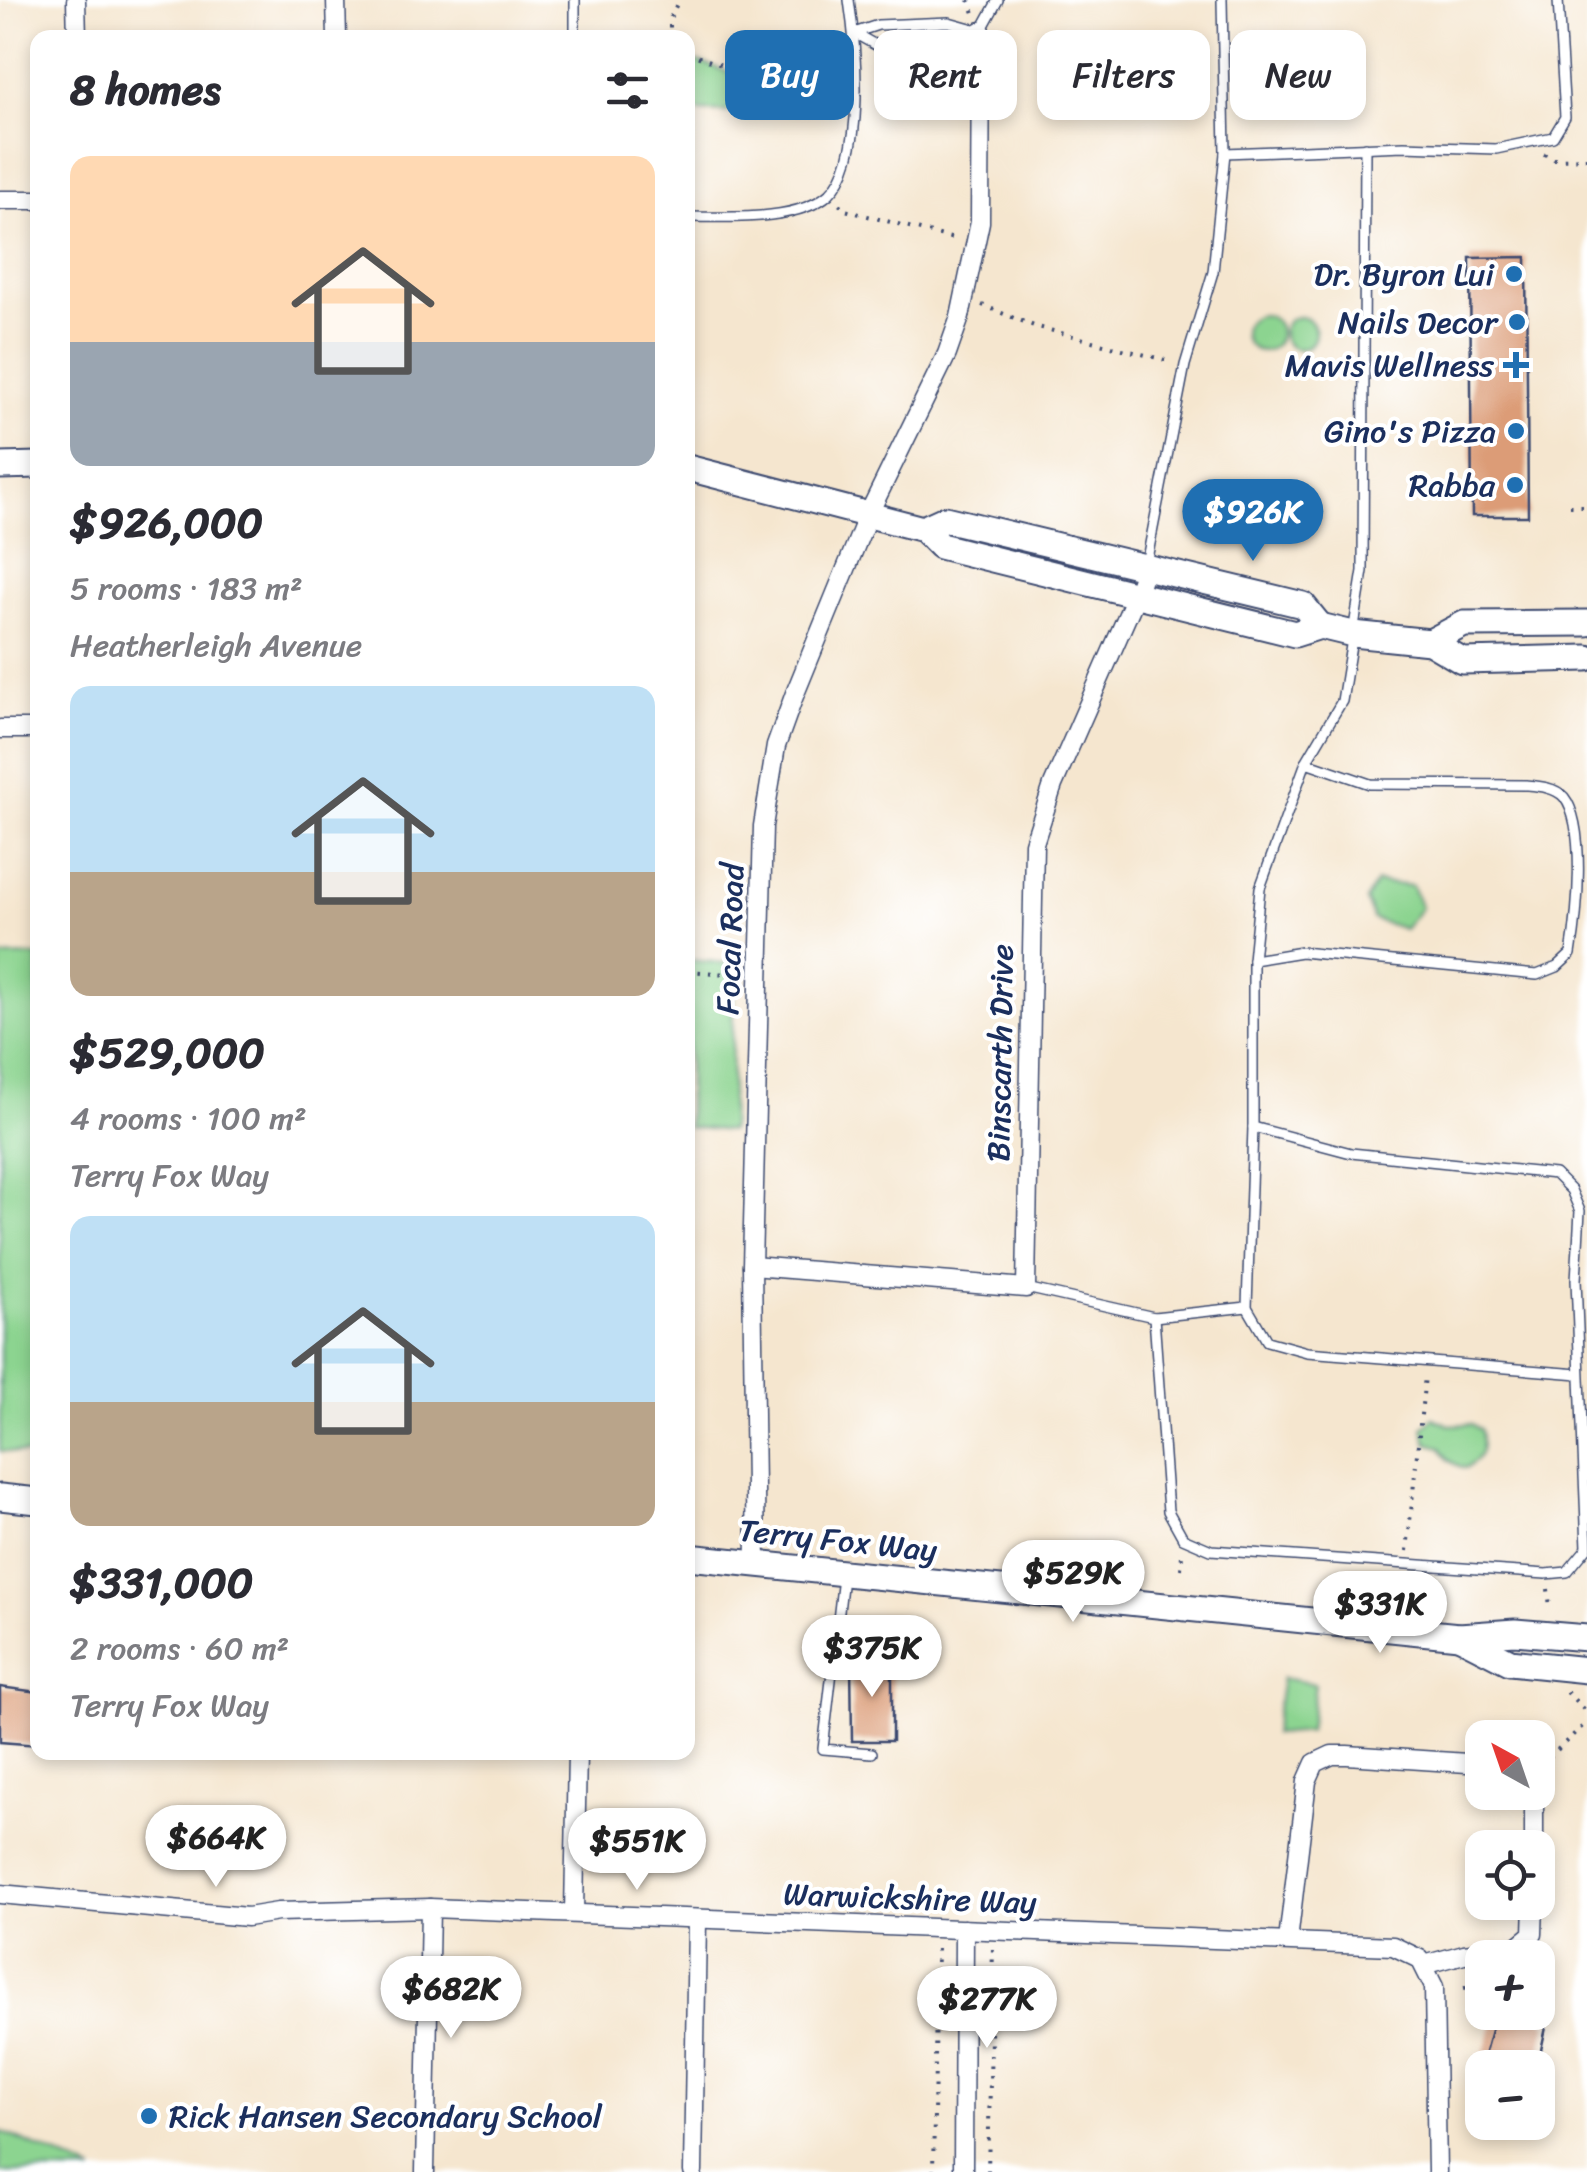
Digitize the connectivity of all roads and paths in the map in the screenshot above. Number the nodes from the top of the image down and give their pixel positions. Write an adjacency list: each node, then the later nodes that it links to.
1 (76, 0): 9 (street)
2 (336, 0): 10 (street)
3 (575, 0): 11 (lane)
4 (678, 0): 12 (path)
5 (849, 0): 13 (lane)
6 (998, 0): 15 (lane)
7 (1222, 0): 24 (lane)
8 (1558, 0): 22 (lane)
9 (77, 30)
10 (337, 30)
11 (575, 30)
12 (670, 30)
13 (854, 30)
14 (977, 30): 16 (lane)
15 (981, 30)
16 (854, 33): 17 (lane)
17 (874, 44)
18 (854, 53): 26 (lane)
19 (695, 56): 20 (path)
20 (725, 67)
21 (980, 120): 30 (street, Focal Road)
22 (1526, 144): 23 (lane); 25 (path)
23 (1365, 147): 24 (lane); 44 (lane)
24 (1224, 153): 32 (lane)
25 (1587, 158)
26 (829, 194): 29 (lane); 30 (path)
27 (0, 200): 28 (street)
28 (30, 200)
29 (695, 217)
30 (975, 245): 31 (street, Focal Road)
31 (964, 298): 32 (path); 38 (street, Focal Road)
32 (1185, 365): 40 (lane)
33 (30, 465): 34 (street)
34 (0, 466)
35 (695, 470): 38 (street)
36 (1570, 506): 37 (path)
37 (1587, 506)
38 (868, 515): 39 (street); 52 (street, Focal Road)
39 (922, 529): 40 (street); 41 (street)
40 (1146, 566): 41 (street, Binscarth Drive); 43 (street)
41 (1136, 596): 43 (street); 55 (street, Binscarth Drive)
42 (1587, 623): 45 (street)
43 (1320, 626): 44 (street)
44 (1353, 634): 45 (street); 49 (lane)
45 (1430, 642): 46 (street)
46 (1587, 658)
47 (30, 729): 48 (street)
48 (0, 730)
49 (1306, 762): 50 (lane); 50 (lane)
50 (1253, 960): 53 (lane)
51 (695, 971): 52 (path)
52 (760, 976): 54 (street, Focal Road)
53 (1253, 1128): 56 (lane); 59 (lane)
54 (752, 1266): 55 (street); 64 (street, Focal Road)
55 (1026, 1288): 57 (lane)
56 (1248, 1307): 57 (lane); 58 (lane)
57 (1154, 1316): 65 (lane)
58 (1427, 1362): 59 (lane); 65 (path)
59 (1579, 1374): 68 (lane)
60 (0, 1498): 61 (street)
61 (30, 1500)
62 (1182, 1554): 66 (path)
63 (695, 1559): 64 (street, Terry Fox Way)
64 (756, 1563): 67 (street, Terry Fox Way)
65 (1405, 1564): 68 (lane)
66 (1181, 1569)
67 (843, 1574): 70 (street, Terry Fox Way); 77 (lane)
68 (1546, 1574): 69 (path)
69 (1550, 1607)
70 (1458, 1636): 71 (street, Terry Fox Way); 72 (street, Terry Fox Way)
71 (1587, 1638)
72 (1587, 1670)
73 (1567, 1692): 74 (path)
74 (1587, 1713)
75 (1587, 1722): 76 (path)
76 (1555, 1752)
77 (872, 1753)
78 (577, 1760): 82 (street)
79 (1465, 1763): 88 (street)
80 (0, 1894): 81 (street, Warwickshire Way)
81 (430, 1908): 82 (street, Warwickshire Way); 90 (street)
82 (574, 1913): 84 (street, Warwickshire Way)
83 (1533, 1920): 89 (street)
84 (697, 1921): 85 (street, Warwickshire Way); 91 (street)
85 (936, 1928): 86 (street, Warwickshire Way); 92 (path)
86 (964, 1930): 87 (street, Warwickshire Way); 93 (street)
87 (993, 1930): 88 (street, Warwickshire Way); 94 (path)
88 (1288, 1940): 89 (street, Warwickshire Way)
89 (1424, 1964): 95 (street)
90 (425, 2172)
91 (694, 2172)
92 (933, 2172)
93 (963, 2172)
94 (988, 2172)
95 (1437, 2172)

